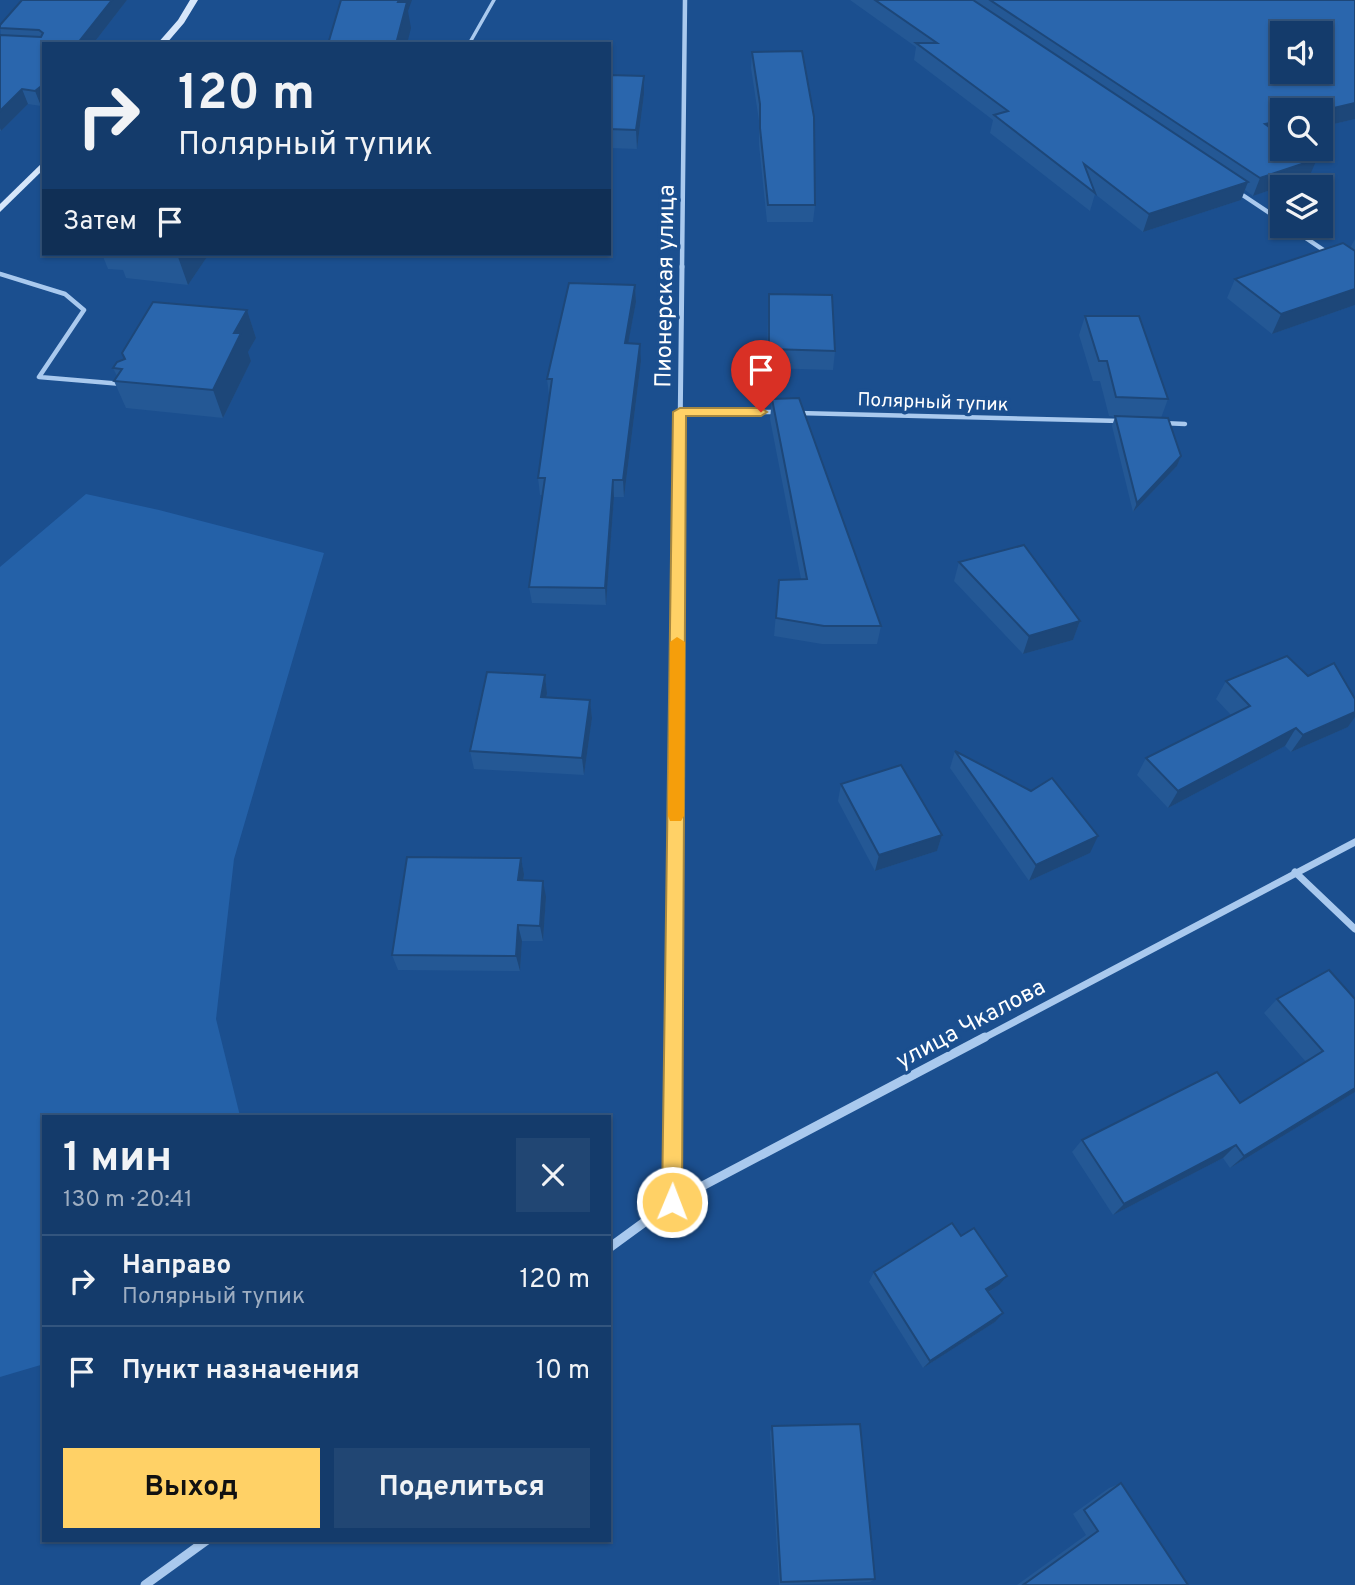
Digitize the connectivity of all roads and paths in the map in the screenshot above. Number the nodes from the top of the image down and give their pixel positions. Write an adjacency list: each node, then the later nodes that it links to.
1 (194, 0): 4 (main road)
2 (494, 0): 5 (lane)
3 (685, 0): 14 (street, Пионерская улица)
4 (163, 42)
5 (471, 42)
6 (42, 166): 8 (main road)
7 (1226, 183): 9 (street)
8 (0, 209)
9 (1270, 213)
10 (1306, 238): 11 (street)
11 (1333, 256)
12 (0, 274): 13 (lane)
13 (132, 384)
14 (680, 412): 15 (lane, Полярный тупик); 21 (street, Пионерская улица)
15 (1129, 422)
16 (1157, 423): 17 (lane)
17 (1185, 424)
18 (1355, 842): 19 (street, улица Чкалова)
19 (1295, 872): 20 (street); 21 (street, улица Чкалова)
20 (1355, 929)
21 (672, 1202): 22 (street, улица Чкалова)
22 (611, 1247)
23 (204, 1542): 24 (street)
24 (145, 1585)

